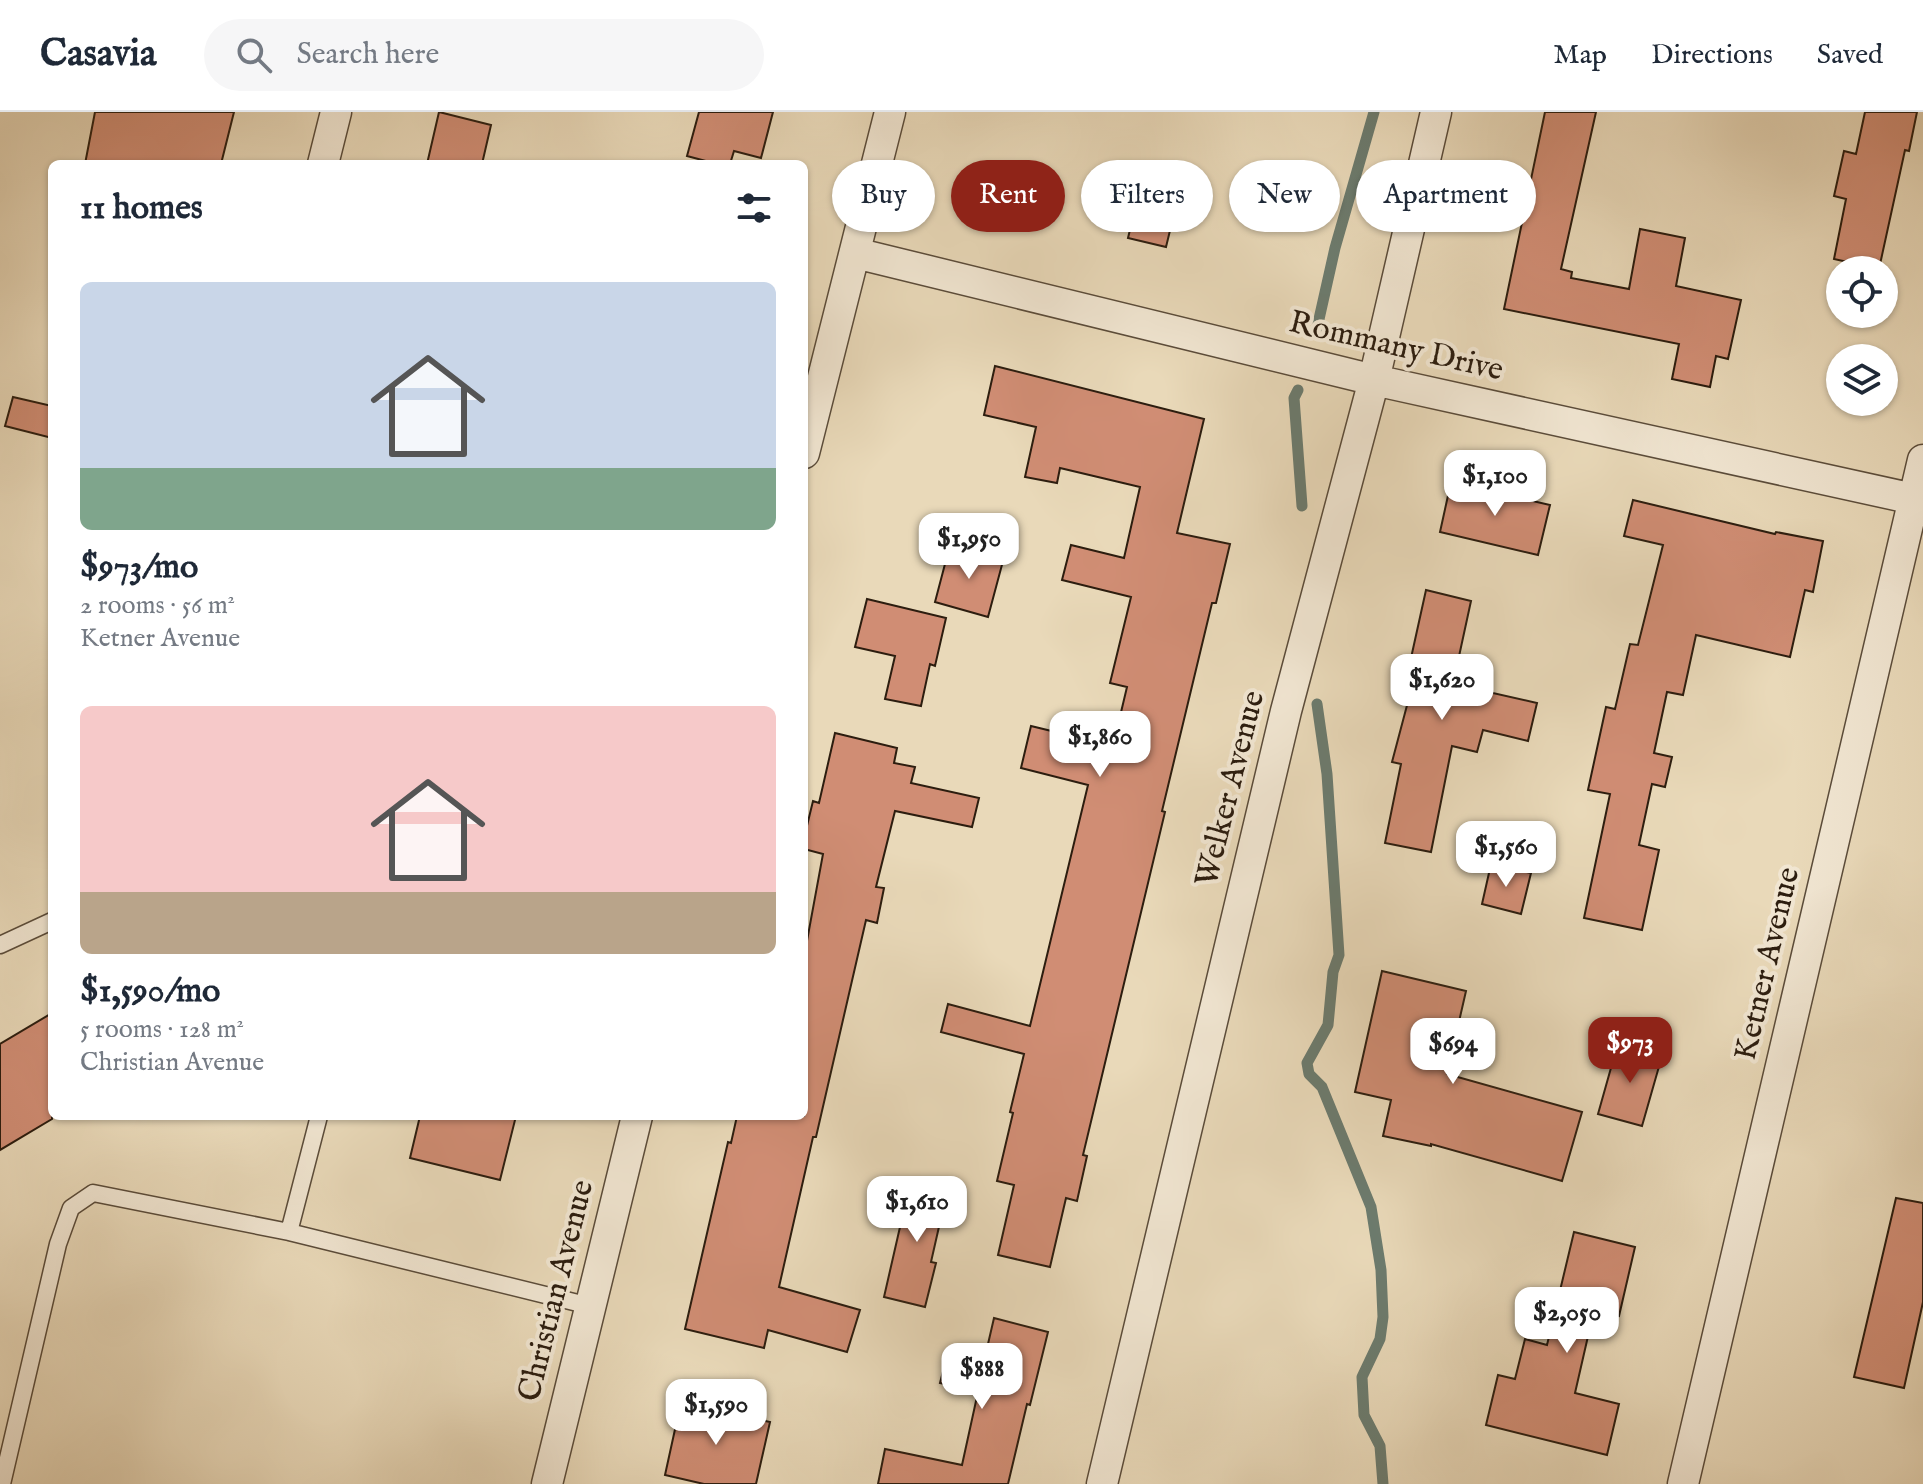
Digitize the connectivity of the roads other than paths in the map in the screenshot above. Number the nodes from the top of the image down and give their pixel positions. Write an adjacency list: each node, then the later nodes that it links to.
1 (336, 112): 4 (street)
2 (890, 112): 5 (street)
3 (1436, 112): 6 (street, Welker Avenue)
4 (324, 160)
5 (855, 253): 6 (street, Rommany Drive); 7 (street)
6 (1374, 380): 9 (street, Rommany Drive); 18 (street, Welker Avenue)
7 (808, 437)
8 (1923, 460): 9 (street, Ketner Avenue)
9 (1918, 500): 19 (street, Ketner Avenue)
10 (48, 923): 11 (lane)
11 (0, 945)
12 (318, 1120): 14 (lane)
13 (636, 1120): 15 (street, Christian Avenue)
14 (289, 1232): 15 (lane); 16 (lane)
15 (590, 1306): 17 (street, Christian Avenue)
16 (2, 1484)
17 (547, 1484)
18 (1102, 1484)
19 (1683, 1484)

